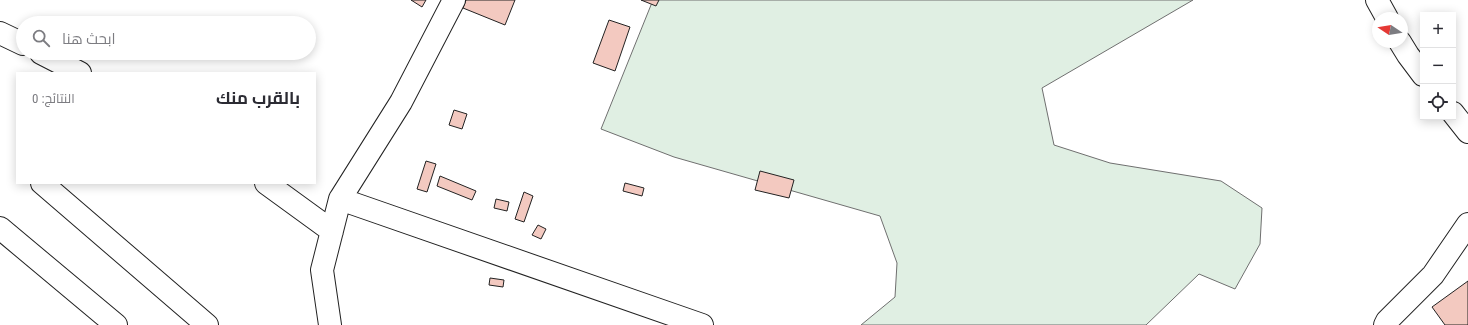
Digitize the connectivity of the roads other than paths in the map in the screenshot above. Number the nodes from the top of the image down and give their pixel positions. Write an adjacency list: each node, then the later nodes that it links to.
1 (454, 0): 14 (street)
2 (1377, 0): 3 (street)
3 (1384, 12)
4 (0, 33): 5 (street)
5 (16, 41)
6 (1404, 48): 8 (street)
7 (53, 60): 9 (street)
8 (1420, 71)
9 (74, 72)
10 (1456, 117): 11 (street)
11 (1468, 132)
12 (43, 184): 19 (street)
13 (267, 184): 17 (street)
14 (340, 199): 17 (street); 21 (street)
15 (1468, 224): 22 (street)
16 (0, 228): 18 (street)
17 (332, 231): 20 (street)
18 (116, 325)
19 (207, 325)
20 (330, 325)
21 (702, 325)
22 (1385, 325)

